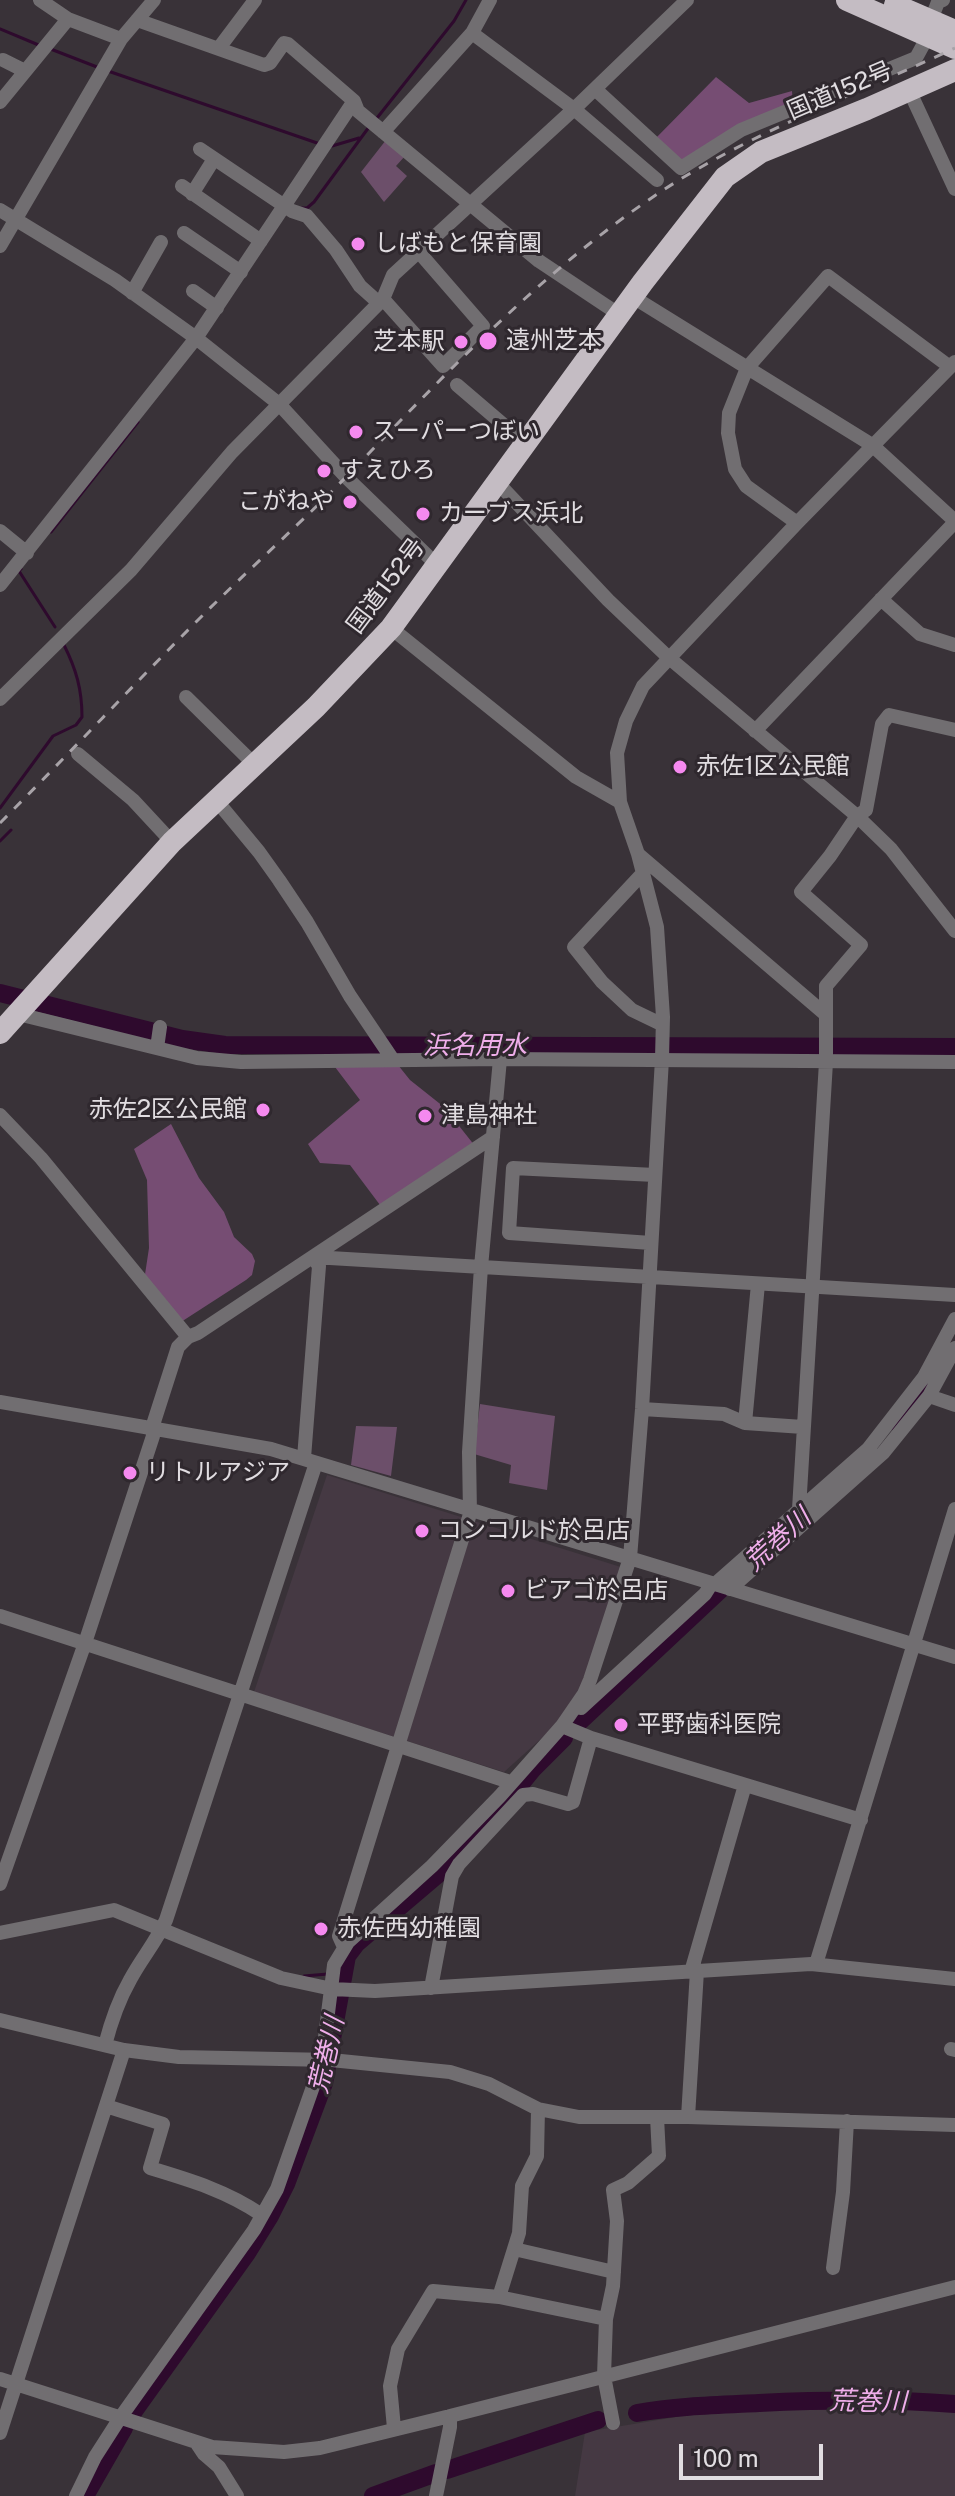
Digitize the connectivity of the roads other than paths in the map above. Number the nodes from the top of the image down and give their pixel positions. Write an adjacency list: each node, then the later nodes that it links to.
1 (154, 0): 10 (street)
2 (255, 0): 15 (street)
3 (490, 0): 13 (street)
4 (687, 0): 20 (street)
5 (847, 0): 11 (highway)
6 (883, 0): 11 (highway)
7 (943, 0): 11 (street)
8 (44, 1): 9 (street)
9 (68, 19): 14 (street); 19 (street)
10 (137, 20): 14 (street); 15 (street)
11 (929, 28): 12 (highway); 16 (highway); 20 (street)
12 (955, 31)
13 (472, 33): 24 (street); 25 (street)
14 (121, 39): 33 (street)
15 (219, 48): 22 (street)
16 (955, 48)
17 (3, 60): 19 (street)
18 (955, 70): 21 (highway, 国道152号)
19 (25, 71): 23 (street)
20 (595, 89): 24 (street)
21 (909, 90): 29 (street); 43 (highway, 国道152号)
22 (354, 101): 25 (street); 31 (street)
23 (0, 102)
24 (574, 109): 28 (street); 30 (street)
25 (382, 131): 30 (street)
26 (200, 149): 27 (street)
27 (214, 159): 31 (street); 35 (street)
28 (657, 180)
29 (955, 189)
30 (471, 205): 38 (street); 43 (street)
31 (287, 208): 35 (street); 42 (street)
32 (0, 210): 33 (street)
33 (14, 219): 37 (street); 41 (street)
34 (184, 233): 39 (street)
35 (261, 241): 39 (street)
36 (161, 242): 41 (street)
37 (0, 246)
38 (418, 251): 42 (street); 42 (street)
39 (241, 272): 44 (street)
40 (193, 291): 44 (street)
41 (132, 293): 45 (street)
42 (381, 301): 49 (street)
43 (626, 306): 47 (street); 50 (highway, 国道152号)
44 (217, 308): 45 (street)
45 (200, 341): 49 (street); 56 (street)
46 (952, 365): 47 (street); 51 (street)
47 (747, 368): 51 (street); 54 (street)
48 (457, 385): 50 (street)
49 (279, 404): 57 (street); 64 (street)
50 (526, 444): 52 (highway, 国道152号)
51 (872, 445): 53 (street); 54 (street)
52 (497, 482): 57 (highway, 国道152号); 62 (street)
53 (955, 522): 59 (street)
54 (797, 523): 62 (street)
55 (0, 531): 56 (street)
56 (27, 553): 58 (street)
57 (436, 564): 60 (highway, 国道152号)
58 (0, 585)
59 (881, 599): 61 (street); 66 (street)
60 (391, 628): 68 (highway, 国道152号); 70 (street)
61 (955, 645)
62 (668, 657): 66 (street); 70 (street)
63 (186, 697): 68 (street)
64 (0, 699)
65 (955, 730): 71 (street)
66 (755, 731): 71 (street)
67 (78, 754): 72 (street)
68 (254, 764): 69 (highway, 国道152号)
69 (216, 800): 72 (highway, 国道152号); 80 (street)
70 (620, 802): 73 (street)
71 (857, 816): 75 (street); 77 (street)
72 (172, 842): 76 (highway, 国道152号)
73 (638, 854): 74 (street); 77 (street)
74 (643, 873): 78 (street); 78 (street)
75 (955, 931)
76 (21, 1011): 79 (highway, 国道152号); 80 (street)
77 (825, 1014): 83 (street)
78 (661, 1030): 81 (street)
79 (0, 1033)
80 (391, 1056): 82 (street)
81 (662, 1058): 82 (street); 83 (street); 87 (street)
82 (500, 1059): 86 (street)
83 (825, 1059): 84 (street); 93 (street)
84 (955, 1062)
85 (0, 1115): 96 (street)
86 (493, 1137): 89 (street); 90 (street)
87 (655, 1175): 88 (street); 88 (street)
88 (651, 1243): 91 (street)
89 (313, 1257): 90 (street); 96 (street); 105 (street)
90 (481, 1267): 91 (street); 106 (street)
91 (649, 1275): 92 (street); 101 (street)
92 (758, 1284): 93 (street); 102 (street)
93 (812, 1286): 94 (street); 103 (street)
94 (955, 1295)
95 (955, 1319): 107 (street)
96 (188, 1337): 104 (street)
97 (955, 1348): 98 (street)
98 (929, 1396): 100 (street); 110 (street)
99 (0, 1402): 104 (street)
100 (955, 1405)
101 (642, 1409): 102 (street); 109 (street)
102 (745, 1423): 103 (street)
103 (803, 1427): 107 (street)
104 (152, 1428): 105 (street); 112 (street)
105 (310, 1460): 106 (street); 115 (street)
106 (468, 1508): 109 (street); 118 (street)
107 (799, 1509): 110 (street)
108 (955, 1509): 113 (street)
109 (630, 1558): 110 (street); 116 (street)
110 (721, 1586): 113 (street); 116 (street)
111 (0, 1616): 112 (street)
112 (85, 1643): 115 (street); 122 (street)
113 (913, 1644): 114 (street); 121 (street)
114 (955, 1657)
115 (241, 1693): 118 (street); 123 (street)
116 (565, 1722): 117 (street); 119 (street)
117 (591, 1738): 120 (street); 129 (street)
118 (397, 1745): 119 (street); 125 (street)
119 (510, 1782): 125 (street)
120 (745, 1785): 121 (street); 127 (street)
121 (861, 1820): 126 (street)
122 (0, 1884)
123 (162, 1928): 124 (street); 130 (street); 132 (street)
124 (0, 1933)
125 (344, 1947): 130 (street)
126 (816, 1964): 127 (street); 128 (street)
127 (694, 1972): 129 (street); 138 (street)
128 (955, 1979)
129 (431, 1988): 130 (street)
130 (332, 1989): 134 (street)
131 (0, 2020): 132 (street)
132 (105, 2045): 133 (street)
133 (124, 2050): 134 (street); 135 (street)
134 (326, 2060): 136 (street); 141 (street)
135 (106, 2106): 141 (street); 150 (street)
136 (538, 2109): 137 (street); 142 (street)
137 (657, 2117): 138 (street); 144 (street)
138 (688, 2117): 139 (street)
139 (847, 2121): 140 (street); 143 (street)
140 (955, 2125)
141 (262, 2215): 152 (street)
142 (514, 2249): 144 (street); 146 (street)
143 (833, 2268)
144 (614, 2272): 147 (street)
145 (955, 2287): 148 (street)
146 (499, 2297): 147 (street); 154 (street)
147 (606, 2319): 148 (street)
148 (604, 2376): 151 (street); 153 (street)
149 (0, 2379): 150 (street)
150 (15, 2384): 152 (street); 155 (street)
151 (450, 2416): 154 (street); 159 (street)
152 (120, 2418): 156 (street); 157 (street)
153 (613, 2423)
154 (394, 2428): 156 (street)
155 (0, 2433)
156 (196, 2442): 158 (street)
157 (76, 2496)
158 (237, 2496)
159 (436, 2496)

